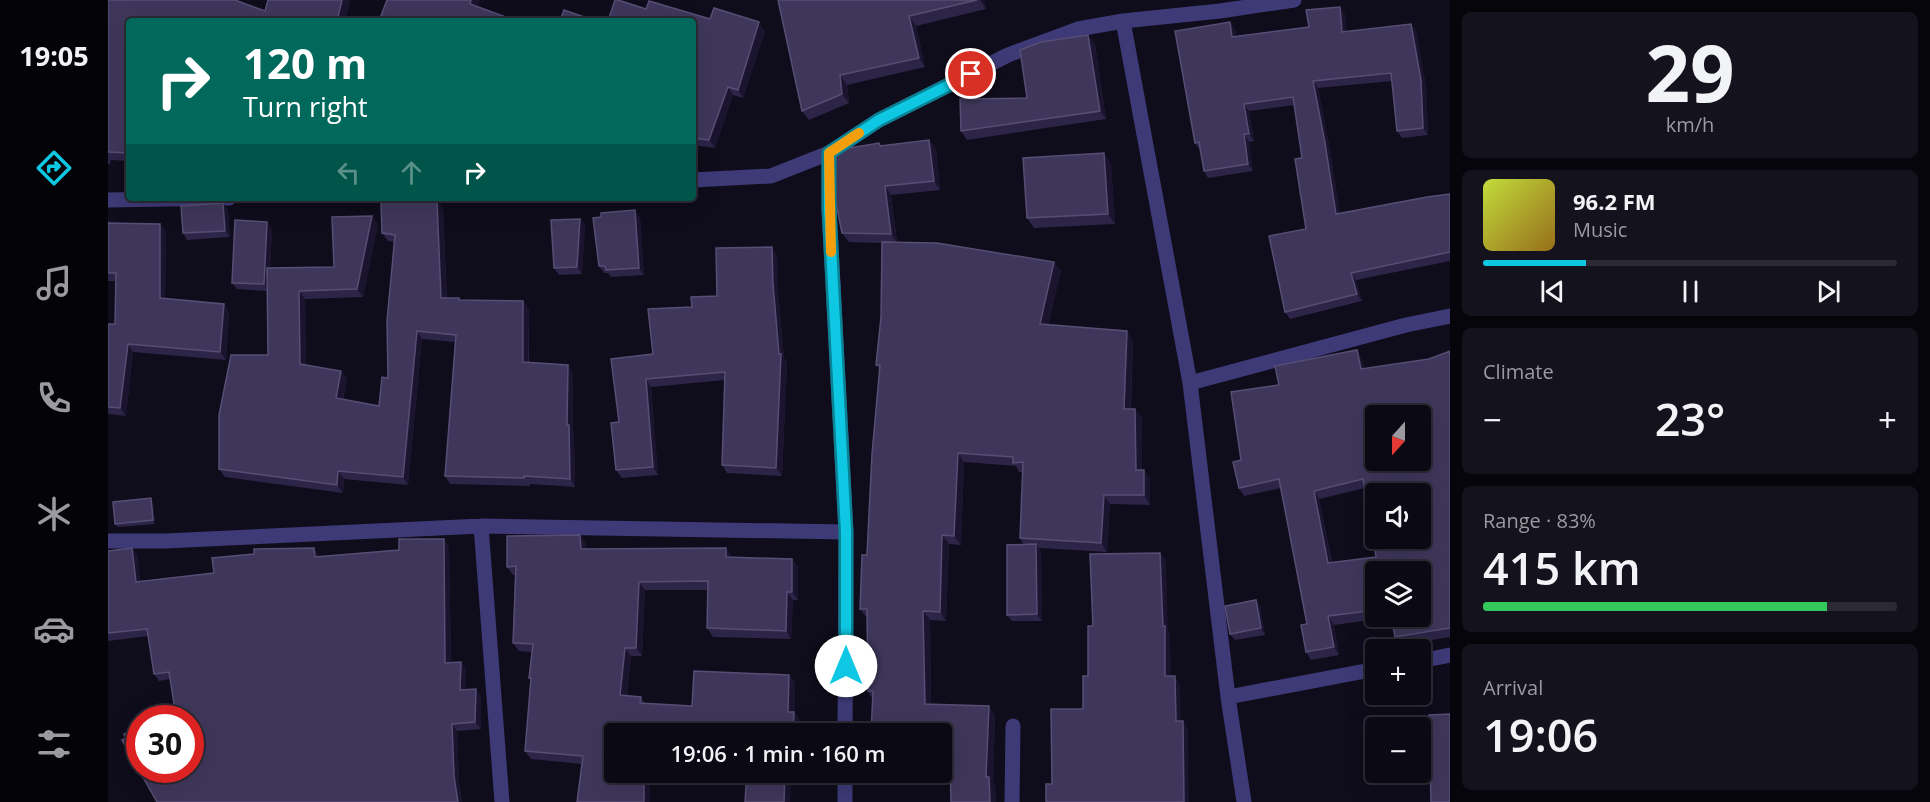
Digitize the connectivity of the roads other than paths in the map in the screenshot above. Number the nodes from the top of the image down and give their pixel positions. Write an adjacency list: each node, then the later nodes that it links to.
1 (1294, 0): 2 (street)
2 (1123, 21): 3 (street); 8 (street)
3 (829, 153): 4 (street); 10 (street)
4 (696, 180)
5 (108, 200): 6 (street)
6 (126, 200)
7 (1450, 316): 8 (street)
8 (1190, 383): 15 (street)
9 (481, 526): 10 (street); 11 (street); 19 (street)
10 (846, 532): 16 (street)
11 (108, 541)
12 (1450, 655): 13 (street)
13 (1431, 659)
14 (1365, 671): 15 (street)
15 (1228, 697): 22 (street)
16 (845, 723)
17 (1013, 726): 21 (street)
18 (845, 783): 20 (street)
19 (502, 802)
20 (845, 802)
21 (1012, 802)
22 (1244, 802)

